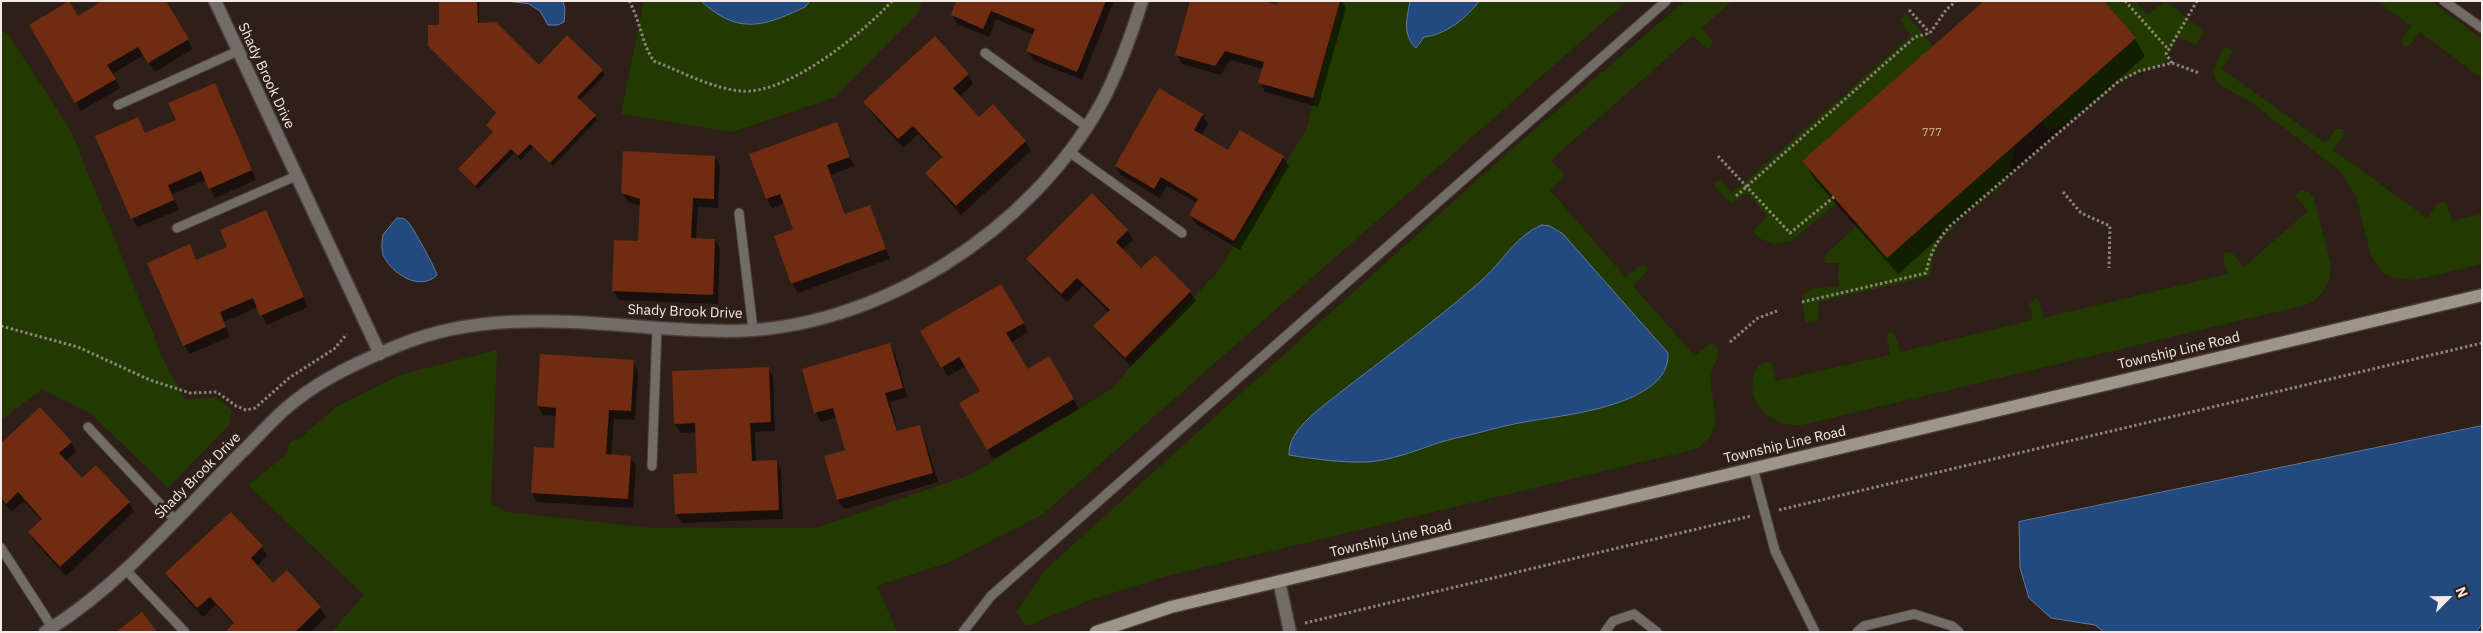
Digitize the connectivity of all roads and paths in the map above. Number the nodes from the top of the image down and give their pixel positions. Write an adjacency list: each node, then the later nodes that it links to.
1 (215, 1): 14 (street, Shady Brook Drive)
2 (629, 1): 3 (path)
3 (892, 1)
4 (1142, 1): 19 (street, Shady Brook Drive)
5 (1666, 1): 52 (lane)
6 (1956, 1): 12 (path)
7 (2125, 1): 13 (path)
8 (2197, 1): 13 (path)
9 (2444, 1): 11 (lane)
10 (1909, 10): 12 (path)
11 (2482, 28)
12 (1930, 33): 23 (path)
13 (2168, 49): 16 (path)
14 (238, 51): 18 (lane); 22 (street, Shady Brook Drive)
15 (984, 53): 19 (lane)
16 (2172, 63): 17 (path); 32 (path)
17 (2199, 73)
18 (118, 105)
19 (1086, 126): 20 (street, Shady Brook Drive)
20 (1068, 151): 29 (lane); 36 (street, Shady Brook Drive)
21 (1718, 156): 23 (path)
22 (296, 176): 28 (lane); 40 (street, Shady Brook Drive)
23 (1747, 187): 25 (path); 26 (path)
24 (2062, 192): 30 (path)
25 (1736, 196)
26 (1834, 197)
27 (739, 213): 36 (lane)
28 (177, 228)
29 (1182, 232)
30 (2109, 268)
31 (2482, 295): 43 (street, Township Line Road)
32 (1802, 302)
33 (1777, 310): 38 (path)
34 (1, 326): 37 (path)
35 (657, 327): 36 (street, Shady Brook Drive); 40 (street, Shady Brook Drive); 42 (lane)
36 (753, 329)
37 (347, 334)
38 (1730, 342)
39 (2482, 344): 44 (path)
40 (380, 354): 45 (street, Shady Brook Drive)
41 (88, 427): 45 (lane)
42 (652, 466)
43 (1753, 468): 44 (lane); 48 (street, Township Line Road)
44 (1765, 513): 50 (path); 56 (lane)
45 (175, 520): 47 (street, Shady Brook Drive)
46 (1, 548): 49 (lane)
47 (125, 570): 49 (street, Shady Brook Drive); 51 (lane)
48 (1279, 581): 50 (street); 53 (street, Township Line Road)
49 (49, 629)
50 (1289, 629)
51 (185, 632)
52 (963, 632)
53 (1096, 632)
54 (1605, 632): 55 (lane)
55 (1657, 632)
56 (1815, 632)
57 (1857, 632): 58 (lane)
58 (1959, 632)

